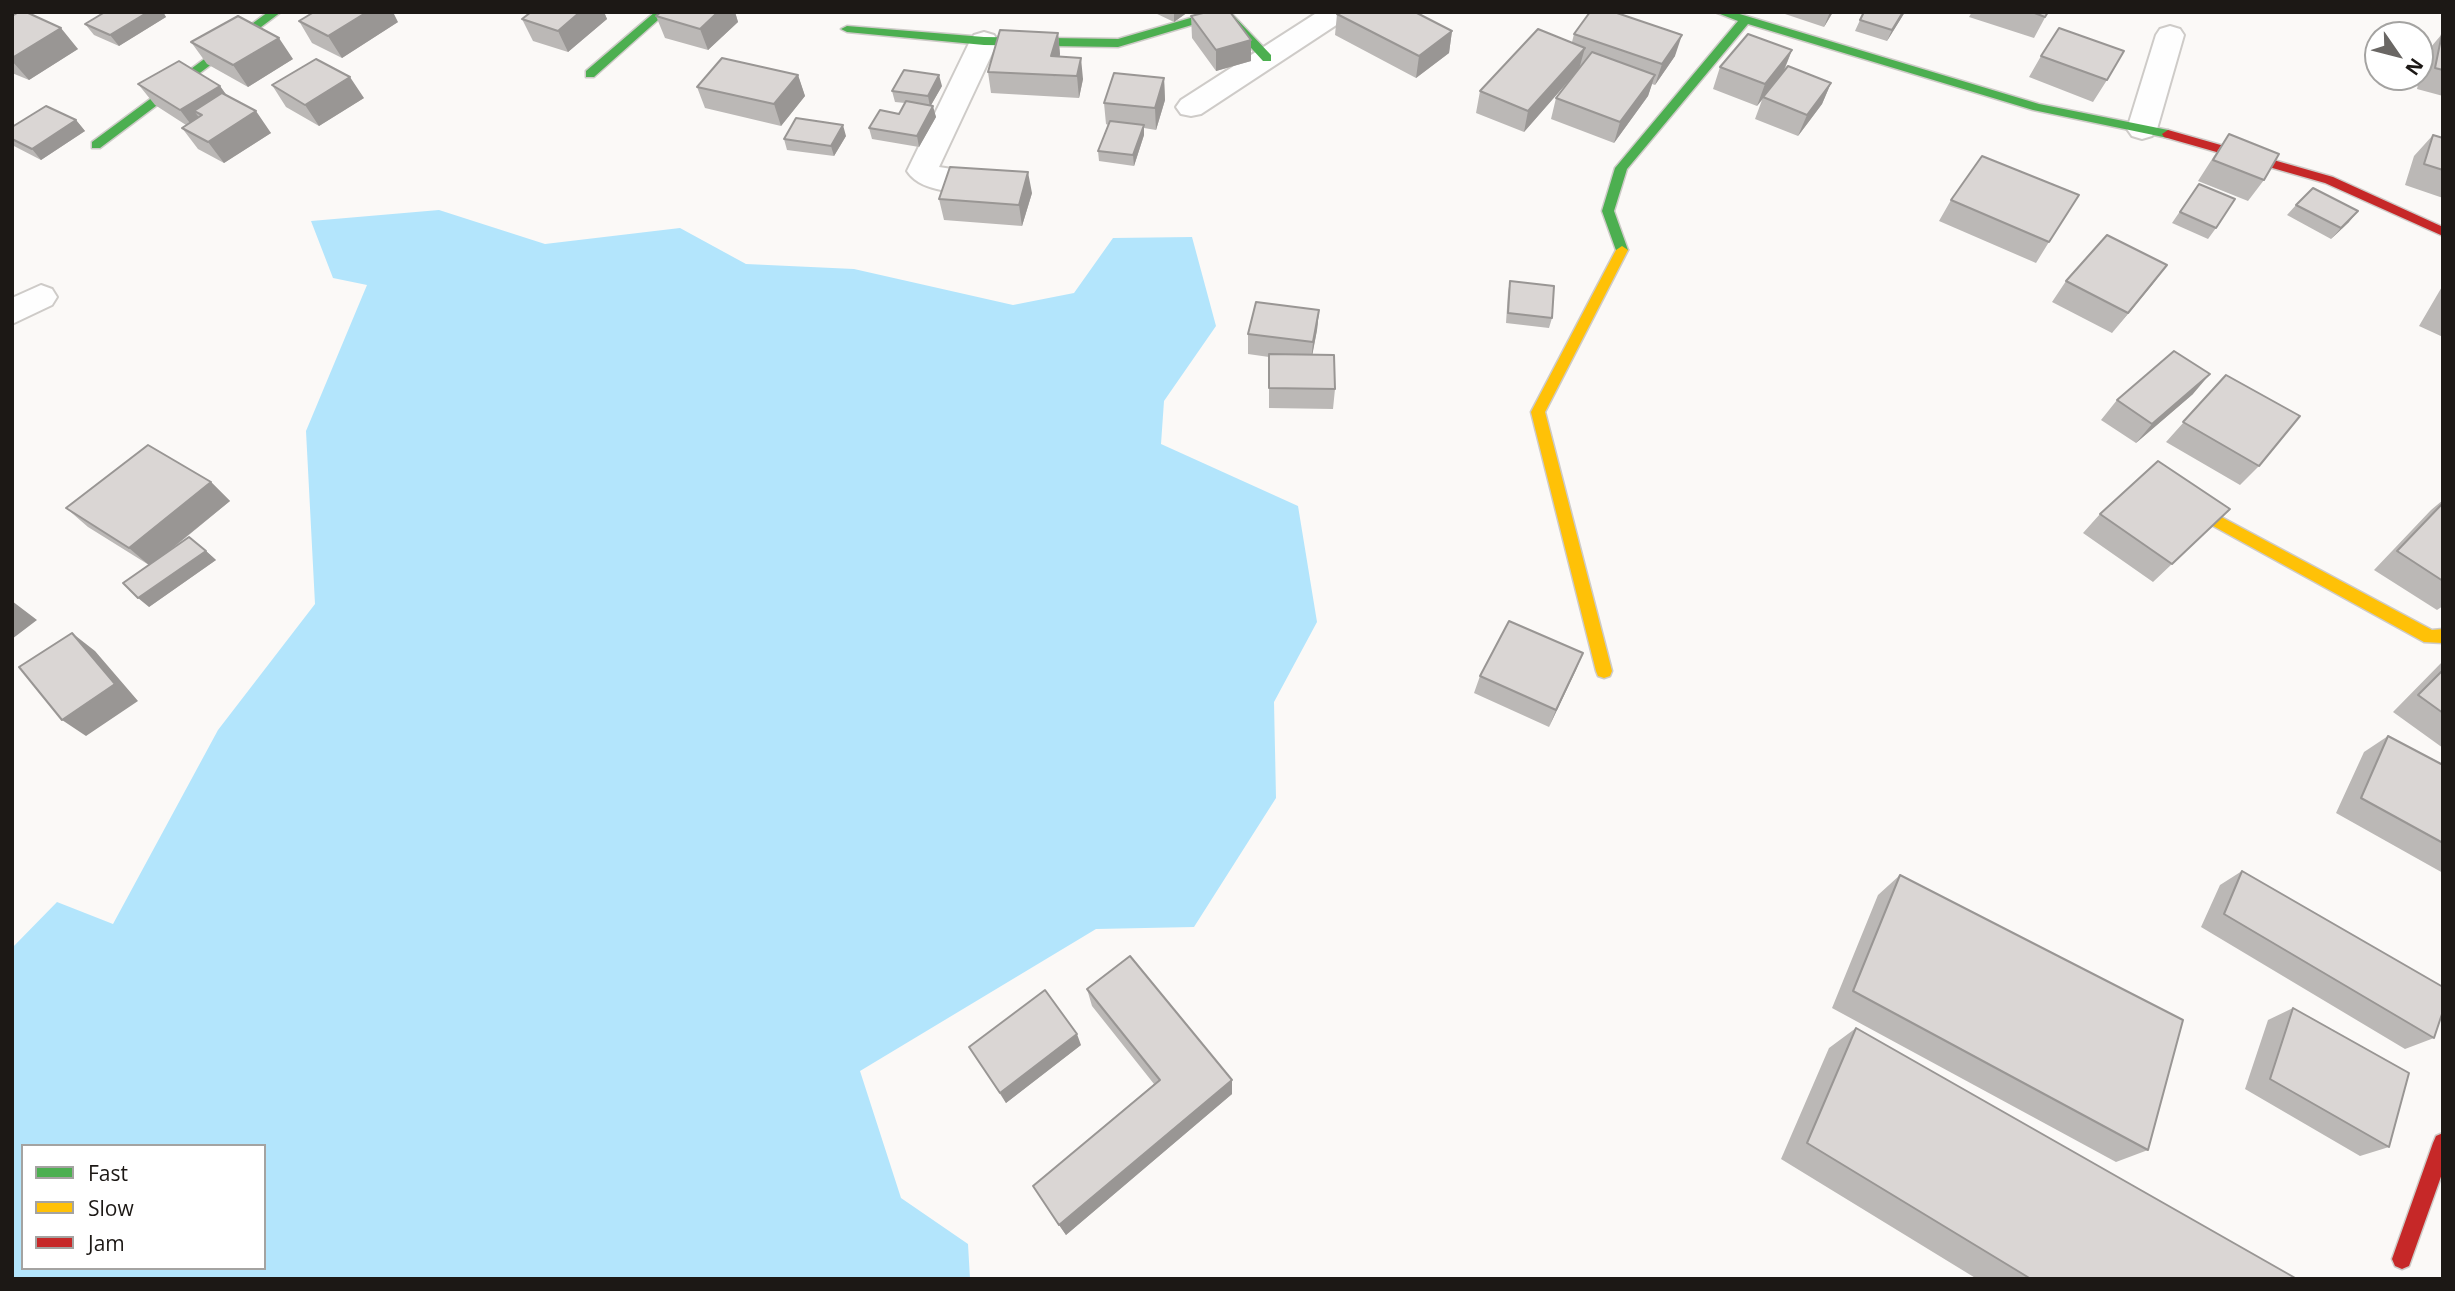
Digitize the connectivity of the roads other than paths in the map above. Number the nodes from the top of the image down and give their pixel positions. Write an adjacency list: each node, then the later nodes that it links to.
1 (276, 12): 13 (street)
2 (662, 12): 10 (street)
3 (1337, 12): 9 (street)
4 (1720, 12): 5 (street)
5 (1745, 20): 12 (street); 18 (street)
6 (847, 29): 8 (street)
7 (2170, 35): 12 (street)
8 (984, 41): 9 (street); 14 (street)
9 (1267, 58): 11 (street)
10 (590, 74)
11 (1192, 107)
12 (2142, 129): 15 (street)
13 (96, 145)
14 (1015, 187)
15 (2443, 232)
16 (2166, 493): 17 (street)
17 (2439, 639)
18 (1604, 671)
19 (2443, 1143): 20 (street)
20 (2402, 1259)

